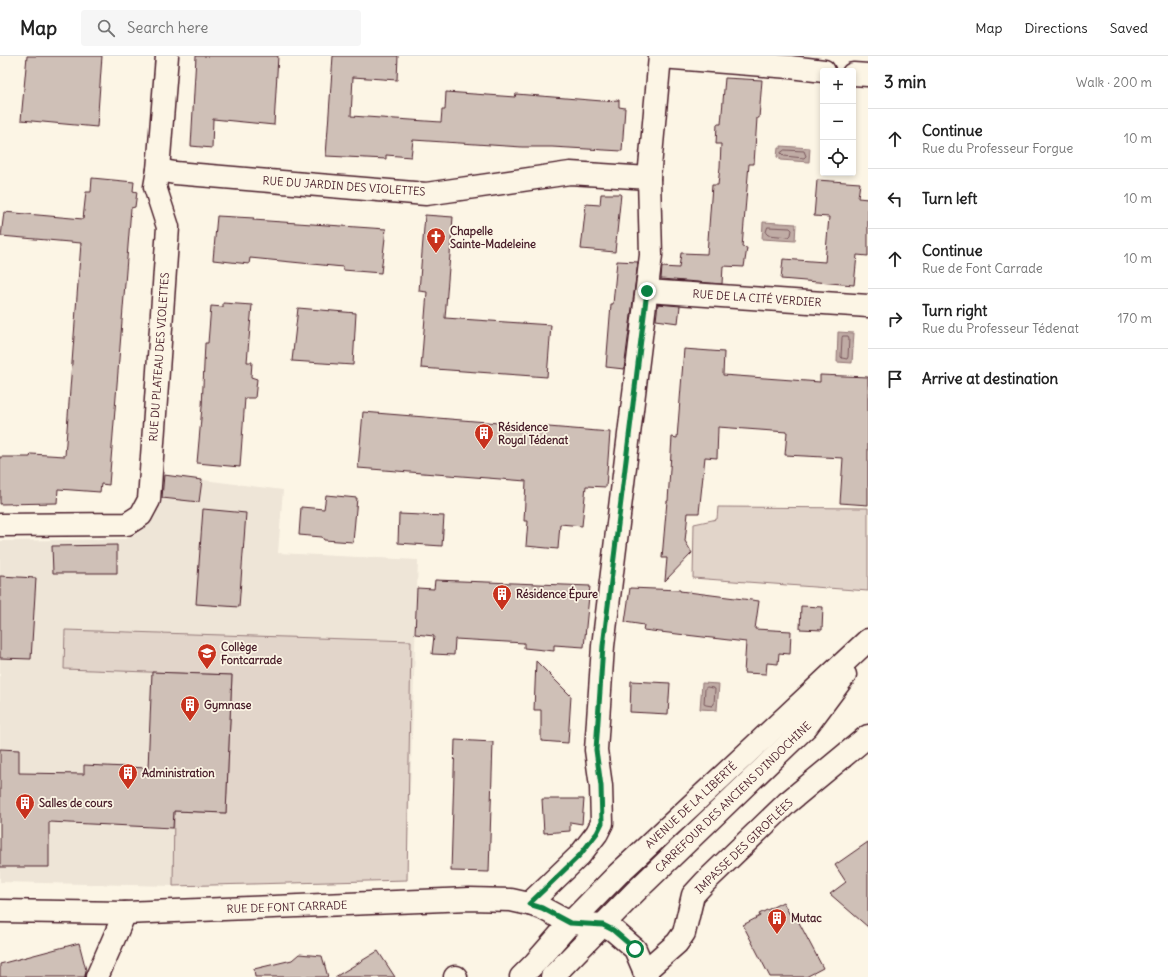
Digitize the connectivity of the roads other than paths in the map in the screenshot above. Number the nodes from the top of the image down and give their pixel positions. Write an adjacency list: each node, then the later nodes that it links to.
1 (167, 56): 6 (street, RUE DU PLATEAU DES VIOLETTES)
2 (660, 57): 3 (street); 7 (street)
3 (820, 71)
4 (856, 74): 5 (street)
5 (868, 76)
6 (158, 170): 7 (street, RUE DU JARDIN DES VIOLETTES); 10 (street, RUE DU PLATEAU DES VIOLETTES)
7 (649, 178): 8 (street)
8 (647, 291): 9 (street, RUE DE LA CITÉ VERDIER); 14 (street)
9 (868, 306)
10 (0, 525)
11 (868, 640): 17 (street, AVENUE DE LA LIBERTÉ)
12 (868, 643): 18 (street, CARREFOUR DES ANCIENS D'INDOCHINE)
13 (868, 736): 19 (street, IMPASSE DES GIROFLÉES)
14 (529, 904): 16 (street, RUE DE FONT CARRADE); 17 (street, RUE DE FONT CARRADE)
15 (0, 911): 16 (street, RUE DE FONT CARRADE)
16 (125, 913): 20 (street)
17 (570, 923): 18 (street); 21 (street, AVENUE DE LA LIBERTÉ)
18 (608, 927): 19 (street); 22 (street, CARREFOUR DES ANCIENS D'INDOCHINE)
19 (646, 974)
20 (97, 977)
21 (521, 977)
22 (552, 977)

